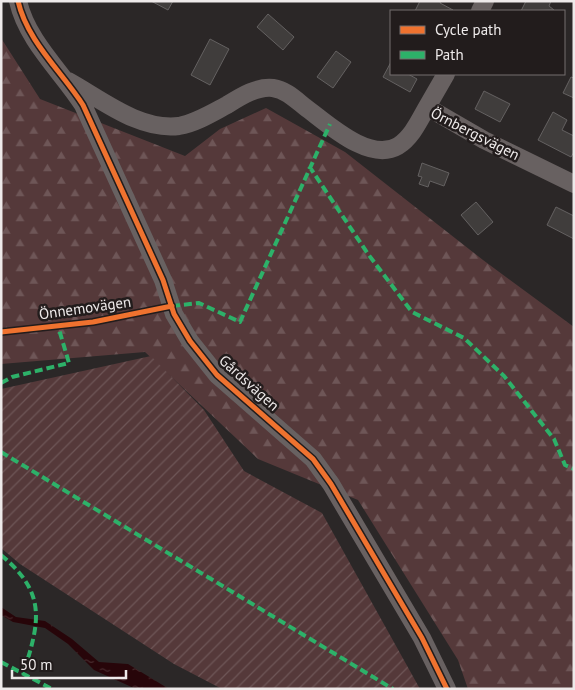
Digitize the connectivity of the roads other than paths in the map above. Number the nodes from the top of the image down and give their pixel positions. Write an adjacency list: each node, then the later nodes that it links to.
1 (18, 1): 3 (street, Gårdsvägen)
2 (445, 75): 4 (street)
3 (68, 81): 4 (street, Örnbergsvägen); 6 (street, Gårdsvägen)
4 (428, 107): 5 (street, Örnbergsvägen)
5 (574, 184)
6 (447, 689)

